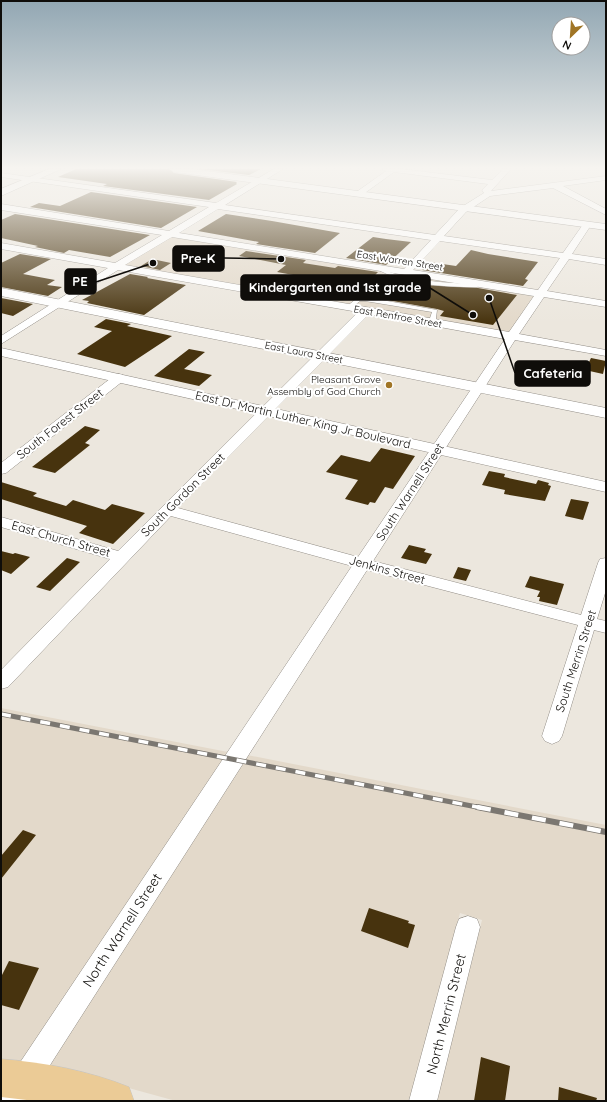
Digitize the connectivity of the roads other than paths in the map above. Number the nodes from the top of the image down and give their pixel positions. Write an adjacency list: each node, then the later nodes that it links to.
1 (85, 220): 8 (street, East Warren Street)
2 (193, 220): 8 (street)
3 (311, 220): 9 (street)
4 (452, 220): 9 (street)
5 (555, 220): 6 (street)
6 (587, 225): 7 (street); 11 (street, South Warnell Street)
7 (606, 227)
8 (170, 234): 13 (street); 14 (street, East Warren Street)
9 (436, 238): 11 (street); 15 (street)
10 (1, 246): 13 (street, East Renfroe Street)
11 (566, 257): 12 (street); 18 (street, South Warnell Street)
12 (606, 262)
13 (117, 266): 19 (street); 21 (street, East Renfroe Street)
14 (377, 267): 15 (street, East Warren Street); 16 (lane)
15 (406, 272): 16 (street, East Warren Street)
16 (484, 284): 18 (street, East Warren Street)
17 (1, 292): 19 (street, East Laura Street)
18 (542, 293): 20 (street, East Warren Street); 24 (street, South Warnell Street)
19 (58, 303): 25 (street); 28 (street, East Laura Street)
20 (606, 304)
21 (349, 307): 22 (street, East Renfroe Street); 23 (lane)
22 (367, 310): 23 (street, East Renfroe Street); 28 (street, South Gordon Street)
23 (434, 322): 24 (street, East Renfroe Street)
24 (513, 336): 27 (street, East Renfroe Street); 30 (street, South Warnell Street)
25 (1, 341)
26 (1, 352): 29 (street, East Dr Martin Luther King Jr Boulevard)
27 (606, 353)
28 (323, 356): 30 (street, East Laura Street); 31 (street, South Gordon Street)
29 (119, 378): 31 (street, East Dr Martin Luther King Jr Boulevard); 34 (street, South Forest Street)
30 (478, 387): 32 (street, East Laura Street); 33 (street, South Warnell Street)
31 (266, 411): 33 (street, East Dr Martin Luther King Jr Boulevard); 36 (street, South Gordon Street)
32 (606, 413)
33 (438, 449): 35 (street, East Dr Martin Luther King Jr Boulevard); 40 (street, South Warnell Street)
34 (1, 470)
35 (606, 487)
36 (168, 510): 38 (street, South Gordon Street); 40 (street, Jenkins Street)
37 (1, 522): 38 (street, East Church Street)
38 (121, 557): 43 (street, South Gordon Street)
39 (606, 563): 41 (street, South Merrin Street)
40 (363, 564): 41 (street, Jenkins Street); 45 (street, South Warnell Street)
41 (588, 623): 42 (street, Jenkins Street); 44 (street, South Merrin Street)
42 (606, 628)
43 (1, 682)
44 (552, 736)
45 (234, 760): 47 (street, North Warnell Street)
46 (468, 927): 49 (street, North Merrin Street)
47 (12, 1086): 48 (main road)
48 (115, 1101)
49 (423, 1101)

